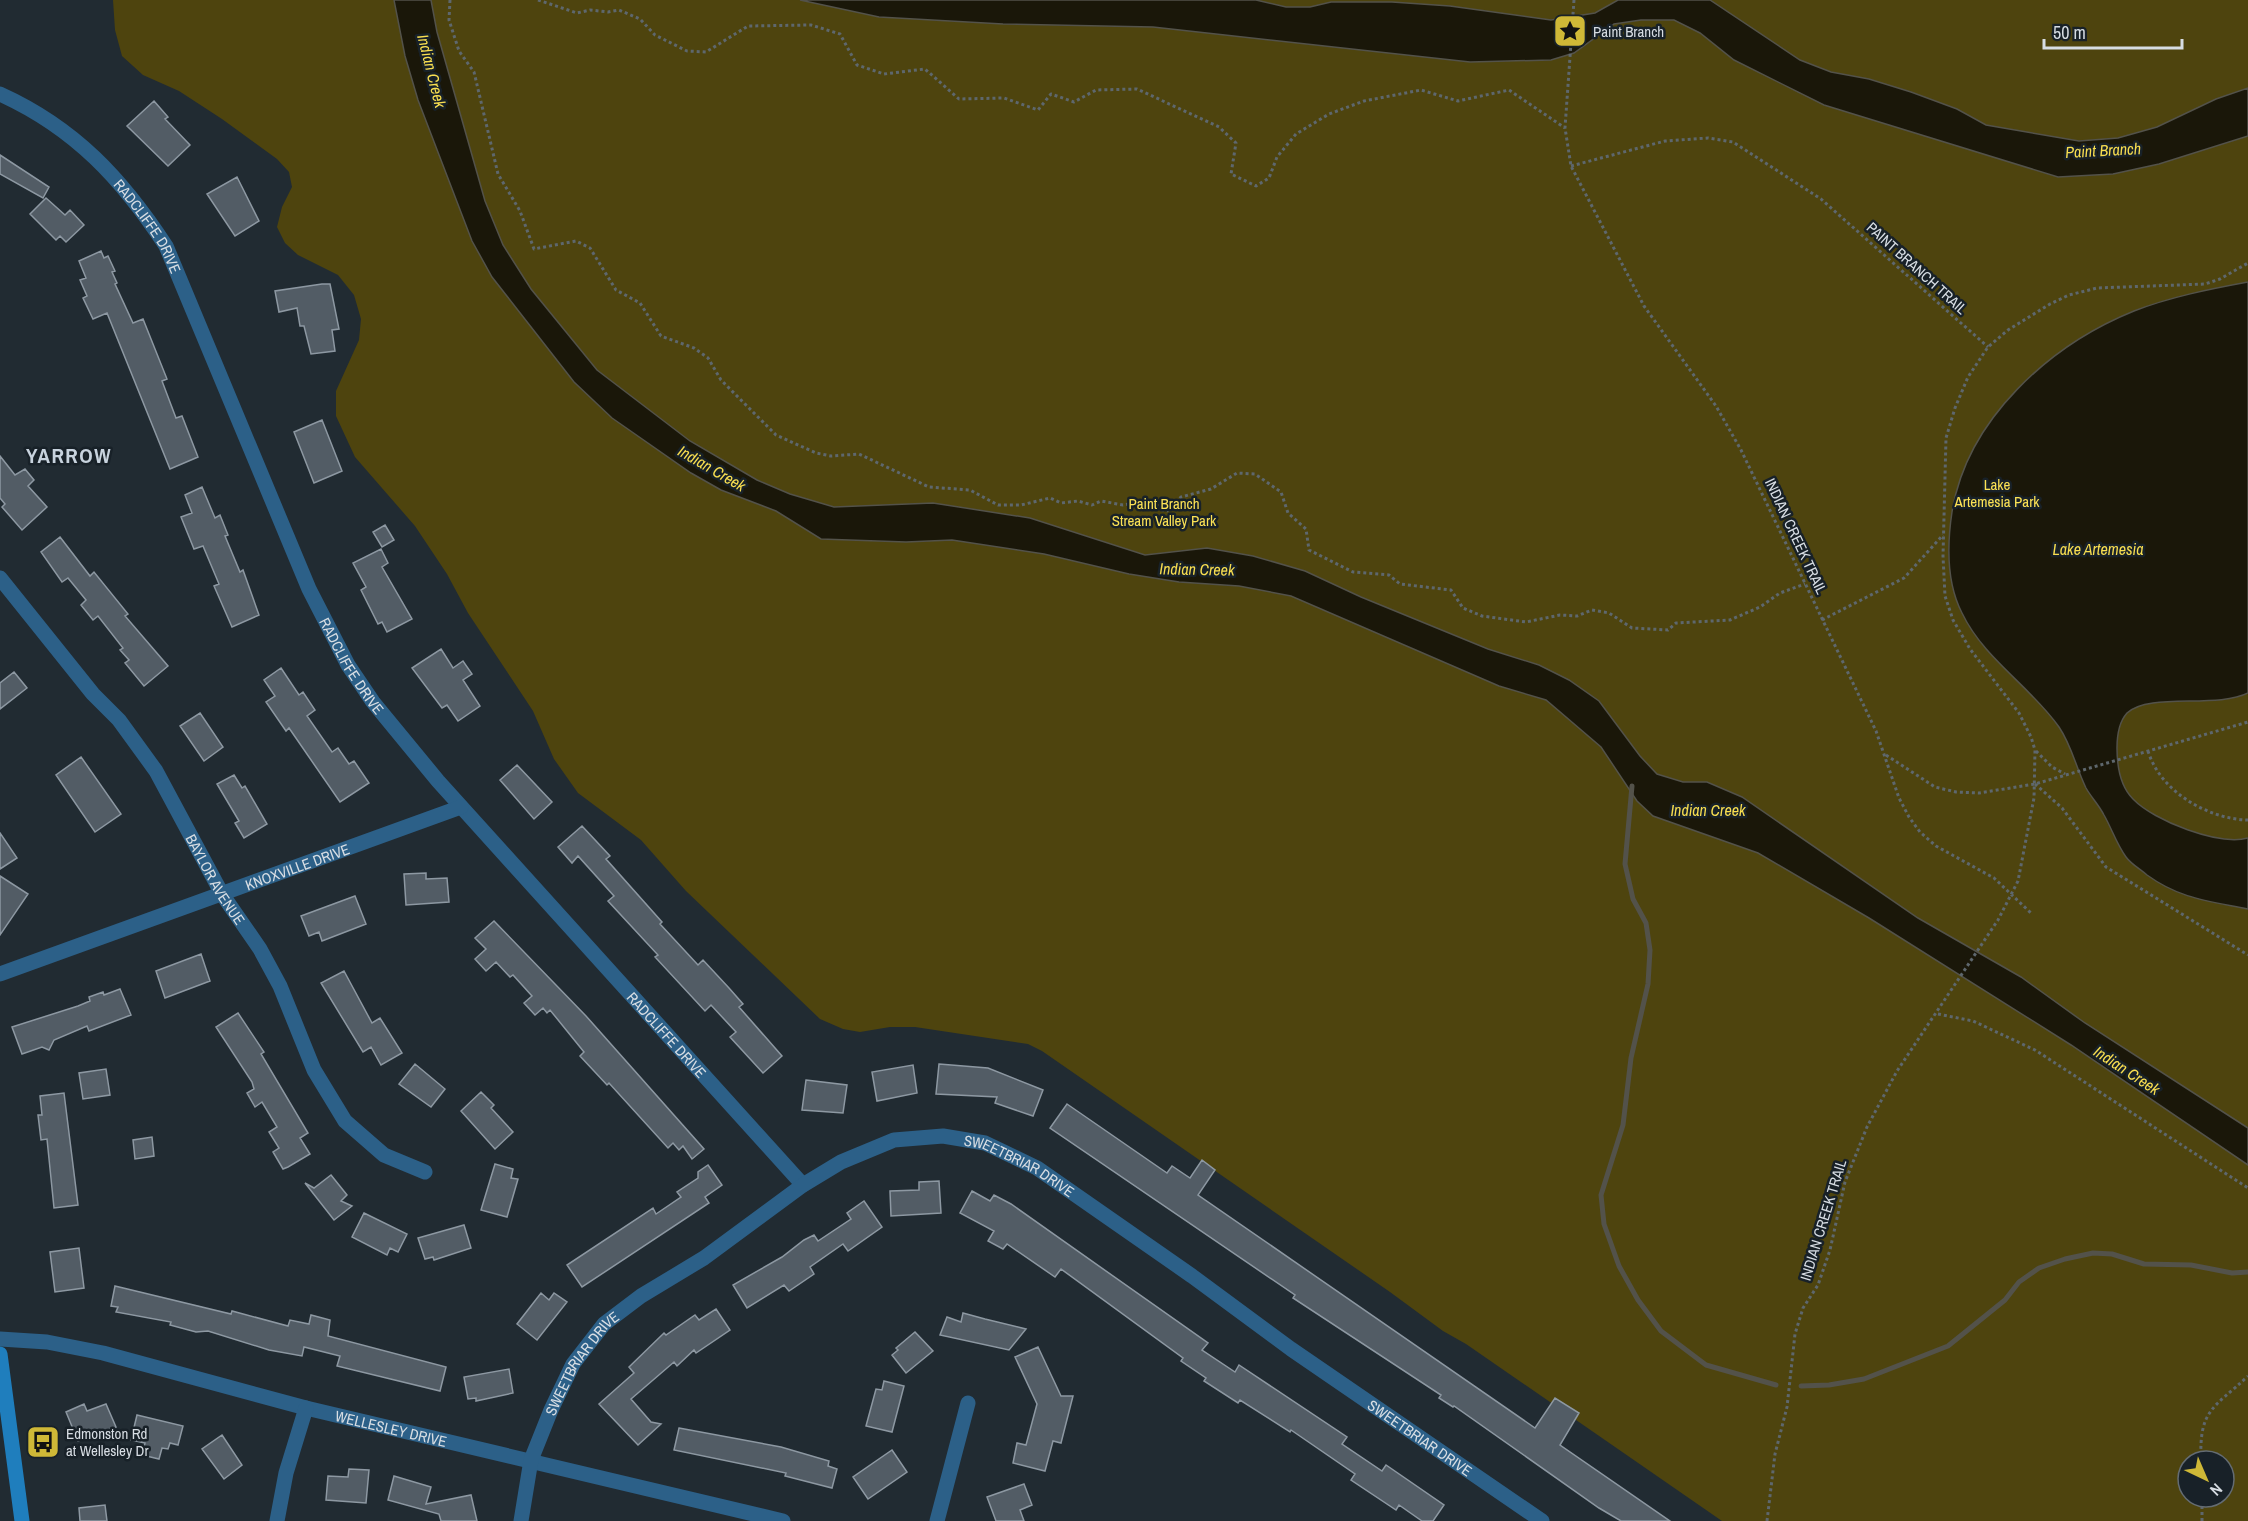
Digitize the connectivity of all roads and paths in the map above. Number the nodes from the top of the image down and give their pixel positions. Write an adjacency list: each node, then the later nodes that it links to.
1 (450, 0): 11 (path)
2 (538, 0): 5 (path)
3 (1574, 0): 5 (path, INDIAN CREEK TRAIL)
4 (0, 94): 19 (street, RADCLIFFE DRIVE)
5 (1565, 128): 6 (path, INDIAN CREEK TRAIL)
6 (1571, 166): 8 (path, PAINT BRANCH TRAIL); 11 (path, INDIAN CREEK TRAIL)
7 (2248, 263): 8 (path)
8 (1988, 347): 9 (path)
9 (1944, 535): 12 (path); 14 (path)
10 (0, 578): 21 (street, BAYLOR AVENUE)
11 (1805, 584): 12 (path, INDIAN CREEK TRAIL)
12 (1822, 620): 16 (path, INDIAN CREEK TRAIL)
13 (2248, 722): 15 (path)
14 (2035, 750): 17 (path); 18 (path, INDIAN CREEK TRAIL)
15 (2148, 751): 17 (path); 20 (path)
16 (1886, 755): 18 (path); 22 (path, INDIAN CREEK TRAIL)
17 (2067, 773): 18 (path)
18 (2035, 784): 22 (path, INDIAN CREEK TRAIL); 24 (path)
19 (461, 807): 21 (street, KNOXVILLE DRIVE); 28 (street, RADCLIFFE DRIVE)
20 (2248, 820)
21 (222, 894): 25 (street, KNOXVILLE DRIVE); 27 (street, BAYLOR AVENUE)
22 (2011, 896): 23 (path); 26 (path, INDIAN CREEK TRAIL)
23 (2032, 914)
24 (2248, 955)
25 (0, 974)
26 (1937, 1014): 29 (path); 43 (path, INDIAN CREEK TRAIL)
27 (425, 1172)
28 (803, 1185): 36 (street, SWEETBRIAR DRIVE); 42 (street, SWEETBRIAR DRIVE)
29 (2248, 1188)
30 (0, 1339): 34 (street, WELLESLEY DRIVE)
31 (0, 1354): 37 (street)
32 (2248, 1376): 35 (path)
33 (968, 1403): 41 (street)
34 (306, 1408): 36 (street, WELLESLEY DRIVE); 38 (street)
35 (2200, 1449)
36 (531, 1460): 39 (street, SWEETBRIAR DRIVE); 40 (street, WELLESLEY DRIVE)
37 (22, 1521)
38 (277, 1521)
39 (521, 1521)
40 (783, 1521)
41 (937, 1521)
42 (1542, 1521)
43 (1767, 1521)

